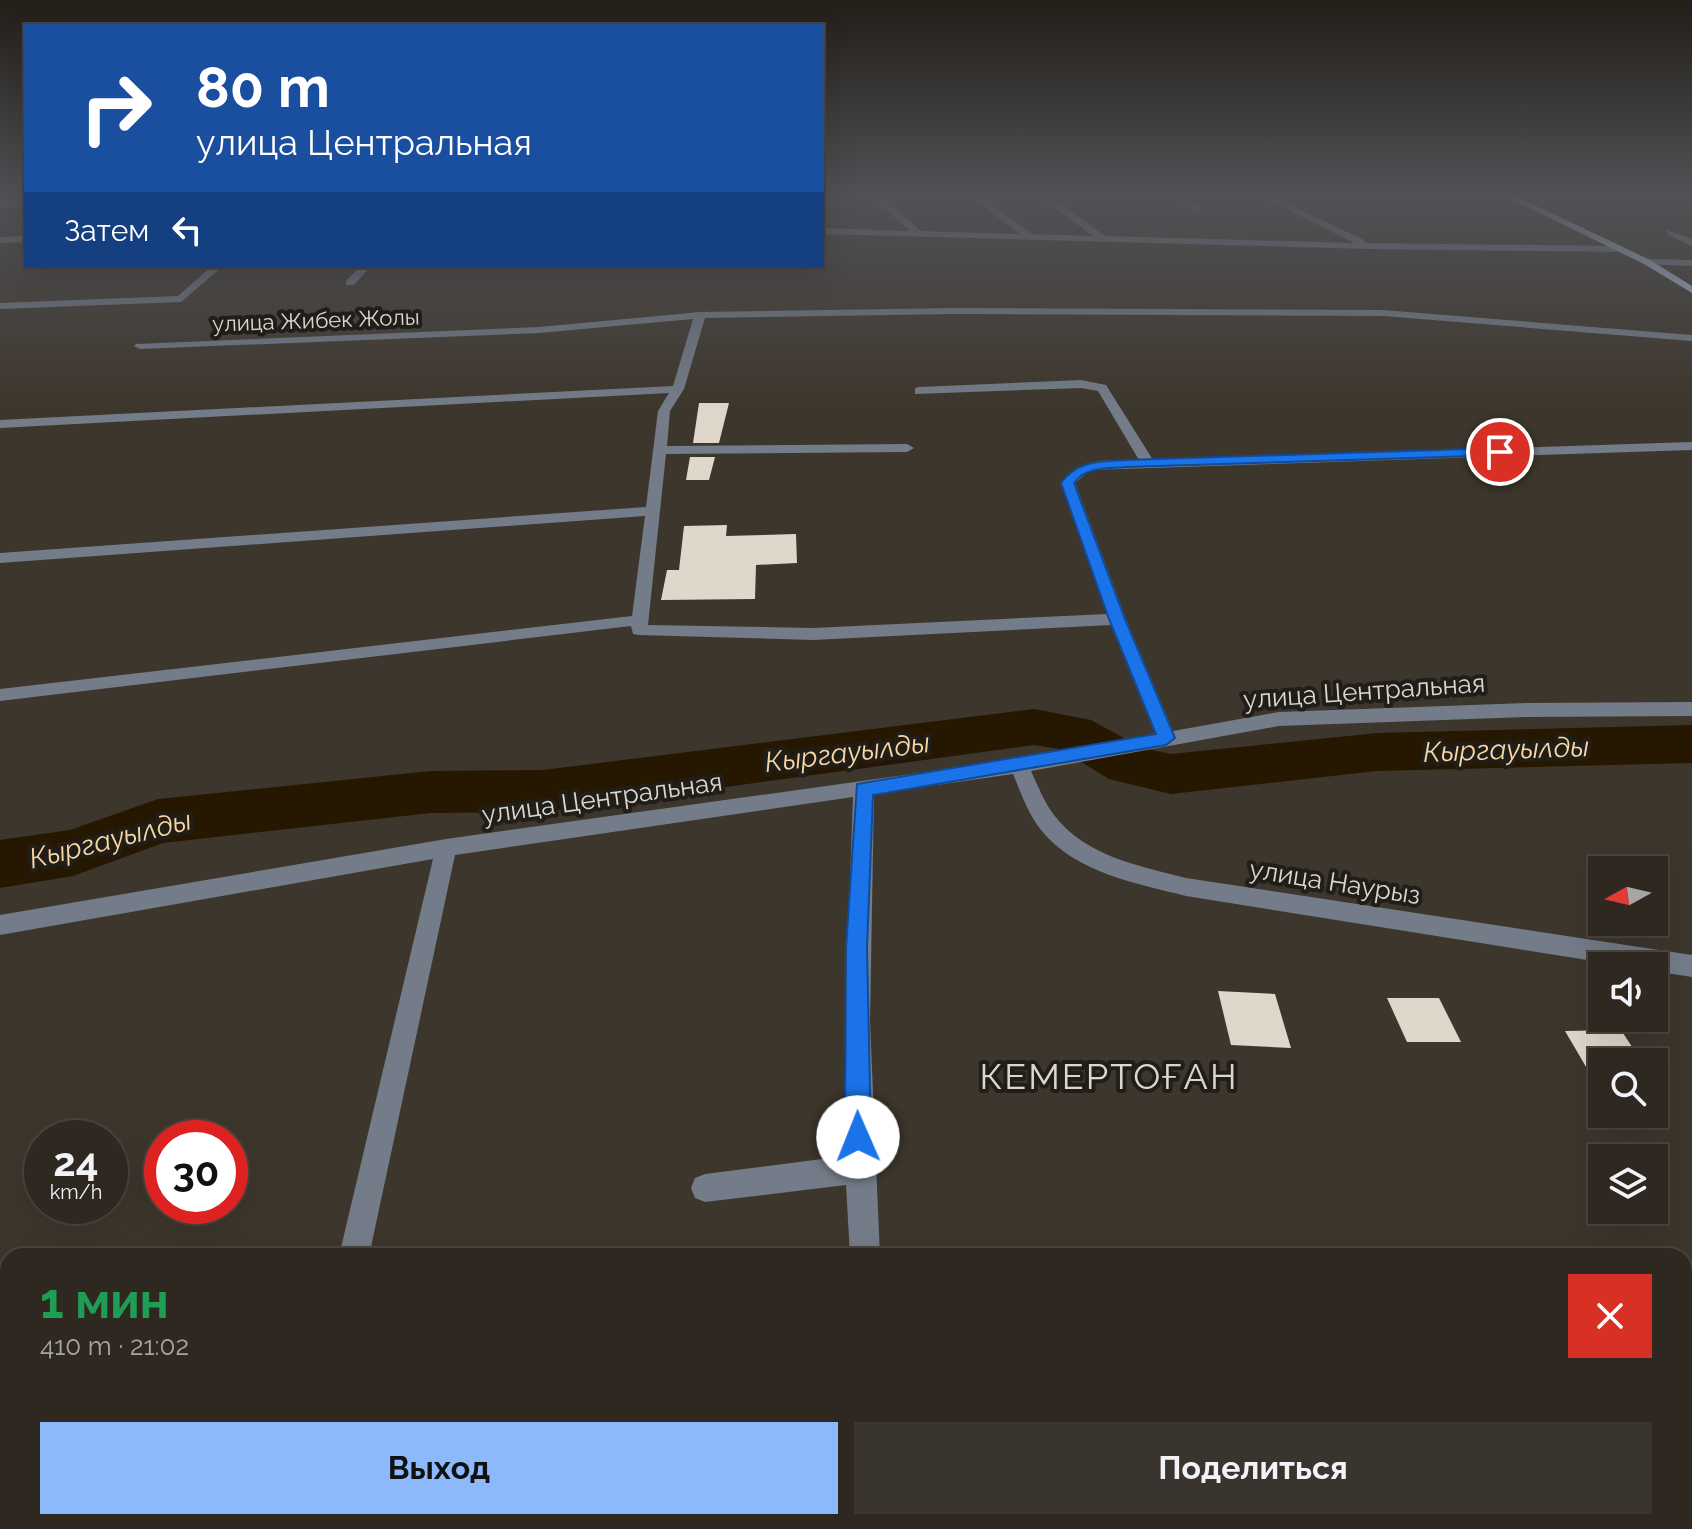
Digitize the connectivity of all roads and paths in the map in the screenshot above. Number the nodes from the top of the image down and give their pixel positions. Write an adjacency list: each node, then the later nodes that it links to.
1 (1652, 265): 5 (main road)
2 (216, 268): 6 (street)
3 (364, 268): 4 (street)
4 (350, 283)
5 (1692, 290)
6 (0, 306)
7 (700, 315): 8 (street, улица Жибек Жолы); 9 (street, улица Жибек Жолы); 10 (street)
8 (1692, 338)
9 (140, 346)
10 (678, 389): 12 (street); 15 (street)
11 (919, 391): 16 (street)
12 (0, 424)
13 (1692, 446): 16 (street)
14 (907, 448): 15 (street)
15 (659, 450): 17 (street)
16 (1148, 463): 19 (street)
17 (652, 511): 18 (street); 20 (street)
18 (0, 558)
19 (1117, 619): 20 (street); 23 (street)
20 (640, 620): 21 (street)
21 (0, 695)
22 (1692, 709): 23 (street, улица Центральная)
23 (1166, 738): 24 (street, улица Центральная)
24 (1019, 766): 25 (street, улица Центральная); 28 (street, улица Наурыз)
25 (864, 789): 26 (street, улица Центральная); 29 (street)
26 (446, 848): 27 (street, улица Центральная); 31 (street)
27 (0, 925)
28 (1692, 966)
29 (858, 1169): 30 (street); 32 (street)
30 (705, 1188)
31 (356, 1248)
32 (864, 1248)

